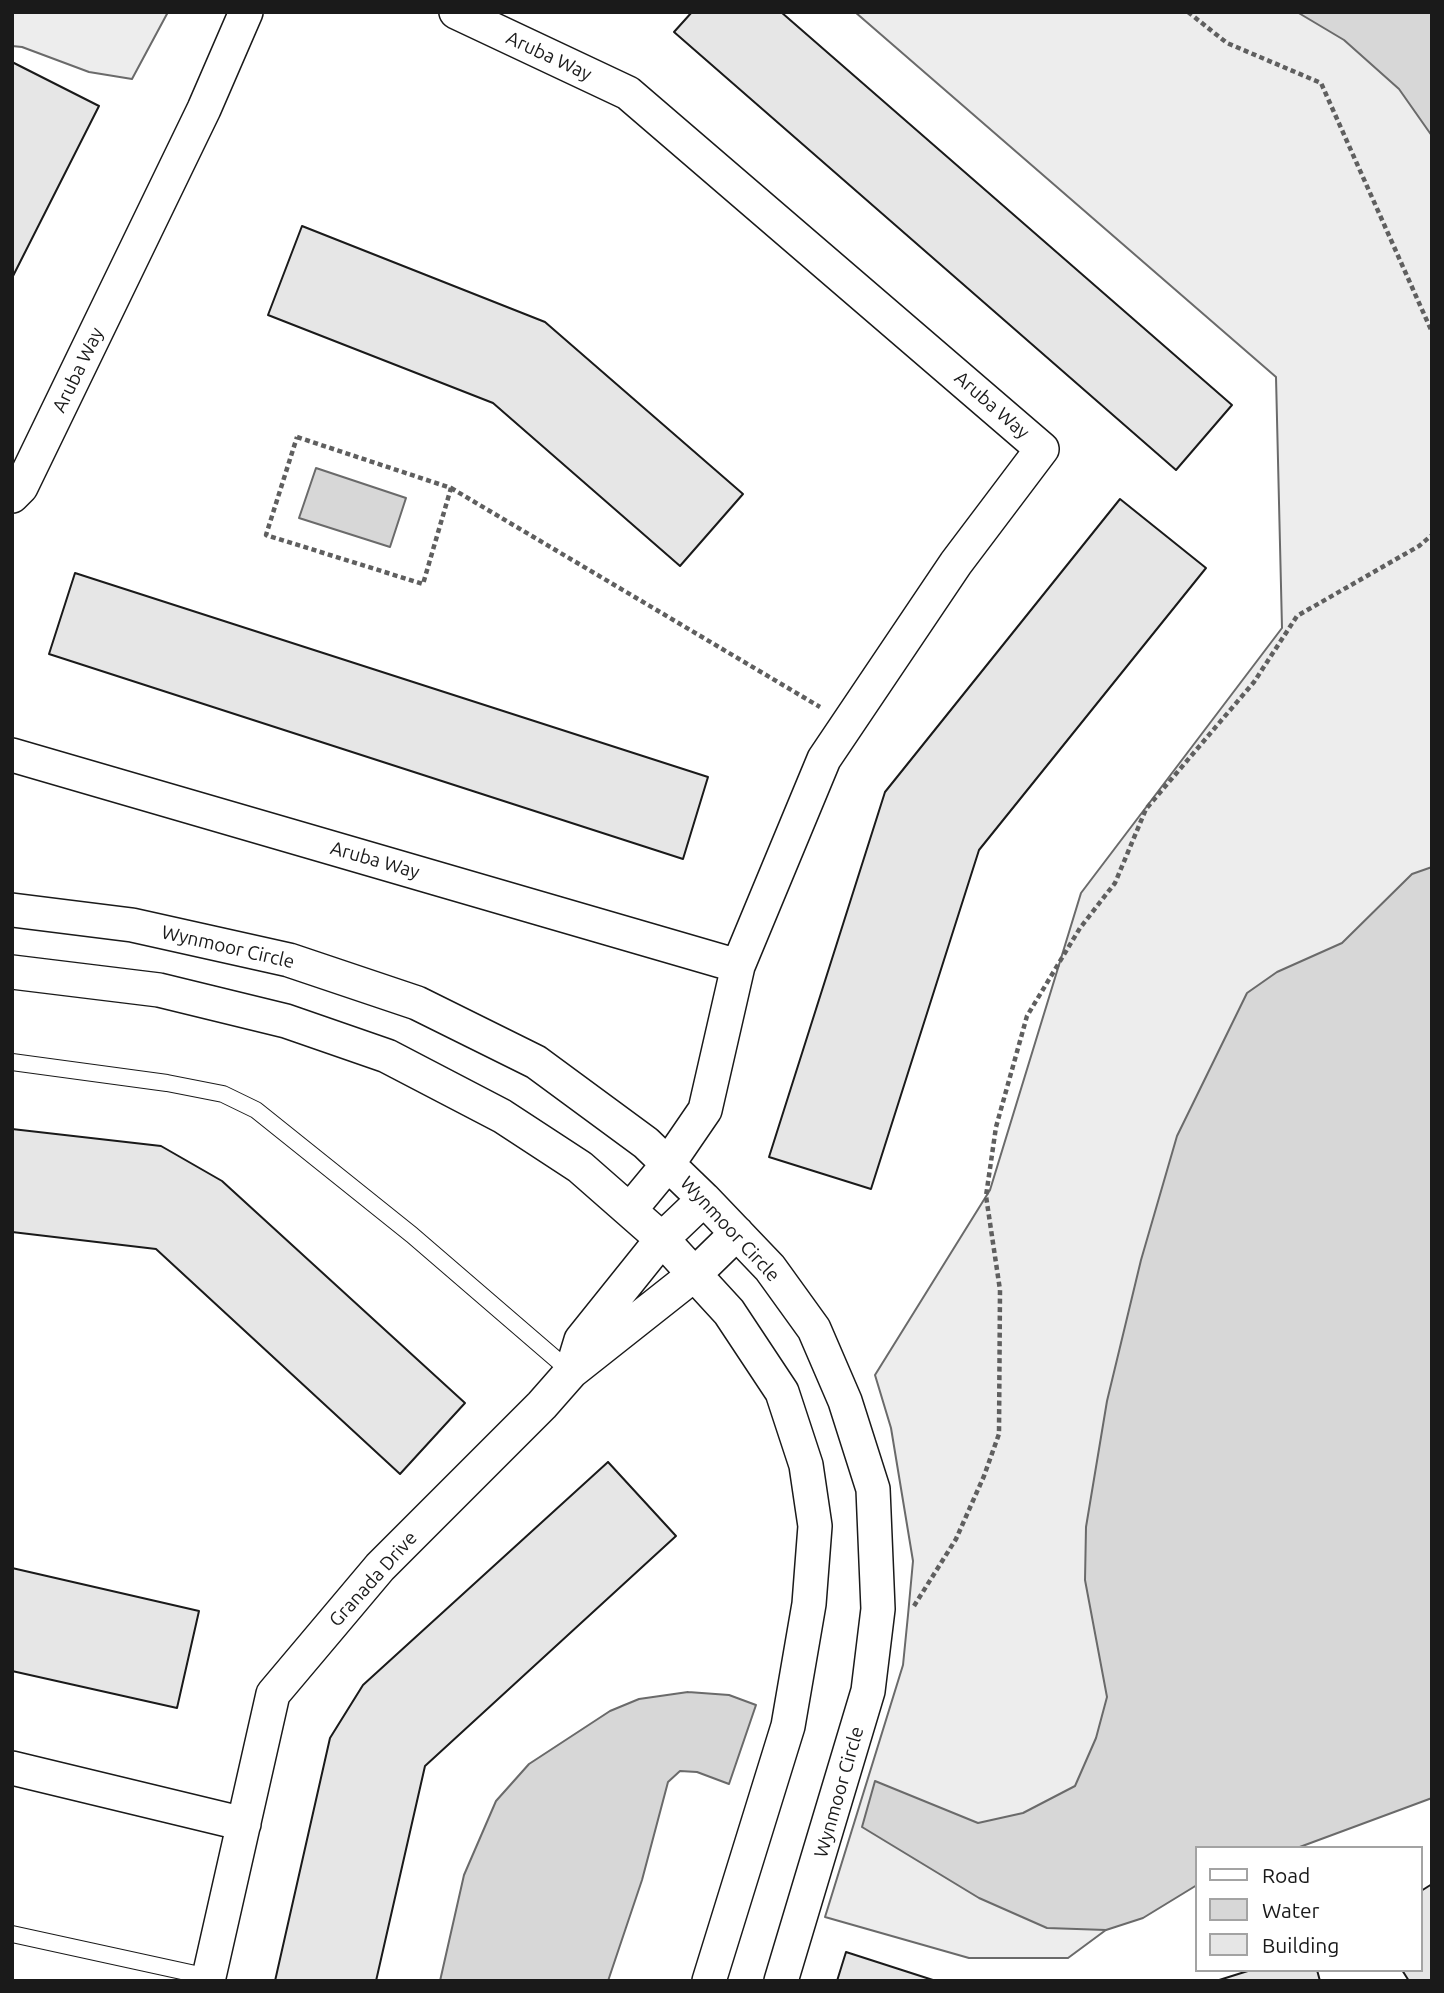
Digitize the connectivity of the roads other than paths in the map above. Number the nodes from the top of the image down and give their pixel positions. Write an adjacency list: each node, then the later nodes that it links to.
1 (246, 12): 3 (street, Aruba Way)
2 (456, 12): 6 (street, Aruba Way)
3 (12, 496)
4 (12, 755): 6 (street, Aruba Way)
5 (12, 911): 9 (street, Wynmoor Circle)
6 (738, 966): 9 (street, Aruba Way)
7 (12, 972): 11 (street)
8 (12, 1062): 15 (lane)
9 (668, 1164): 10 (street, Wynmoor Circle); 11 (street, Aruba Way)
10 (704, 1199): 12 (street, Wynmoor Circle); 13 (street, Granada Drive)
11 (630, 1209): 13 (street)
12 (737, 1233): 14 (street, Granada Drive); 21 (street, Wynmoor Circle)
13 (662, 1239): 14 (street); 15 (street, Granada Drive)
14 (695, 1274): 15 (street, Granada Drive); 20 (street)
15 (571, 1372): 17 (street, Granada Drive)
16 (12, 1768): 17 (street)
17 (244, 1824): 19 (street, Granada Drive)
18 (12, 1934): 19 (lane)
19 (209, 1979)
20 (709, 1981)
21 (781, 1981)

